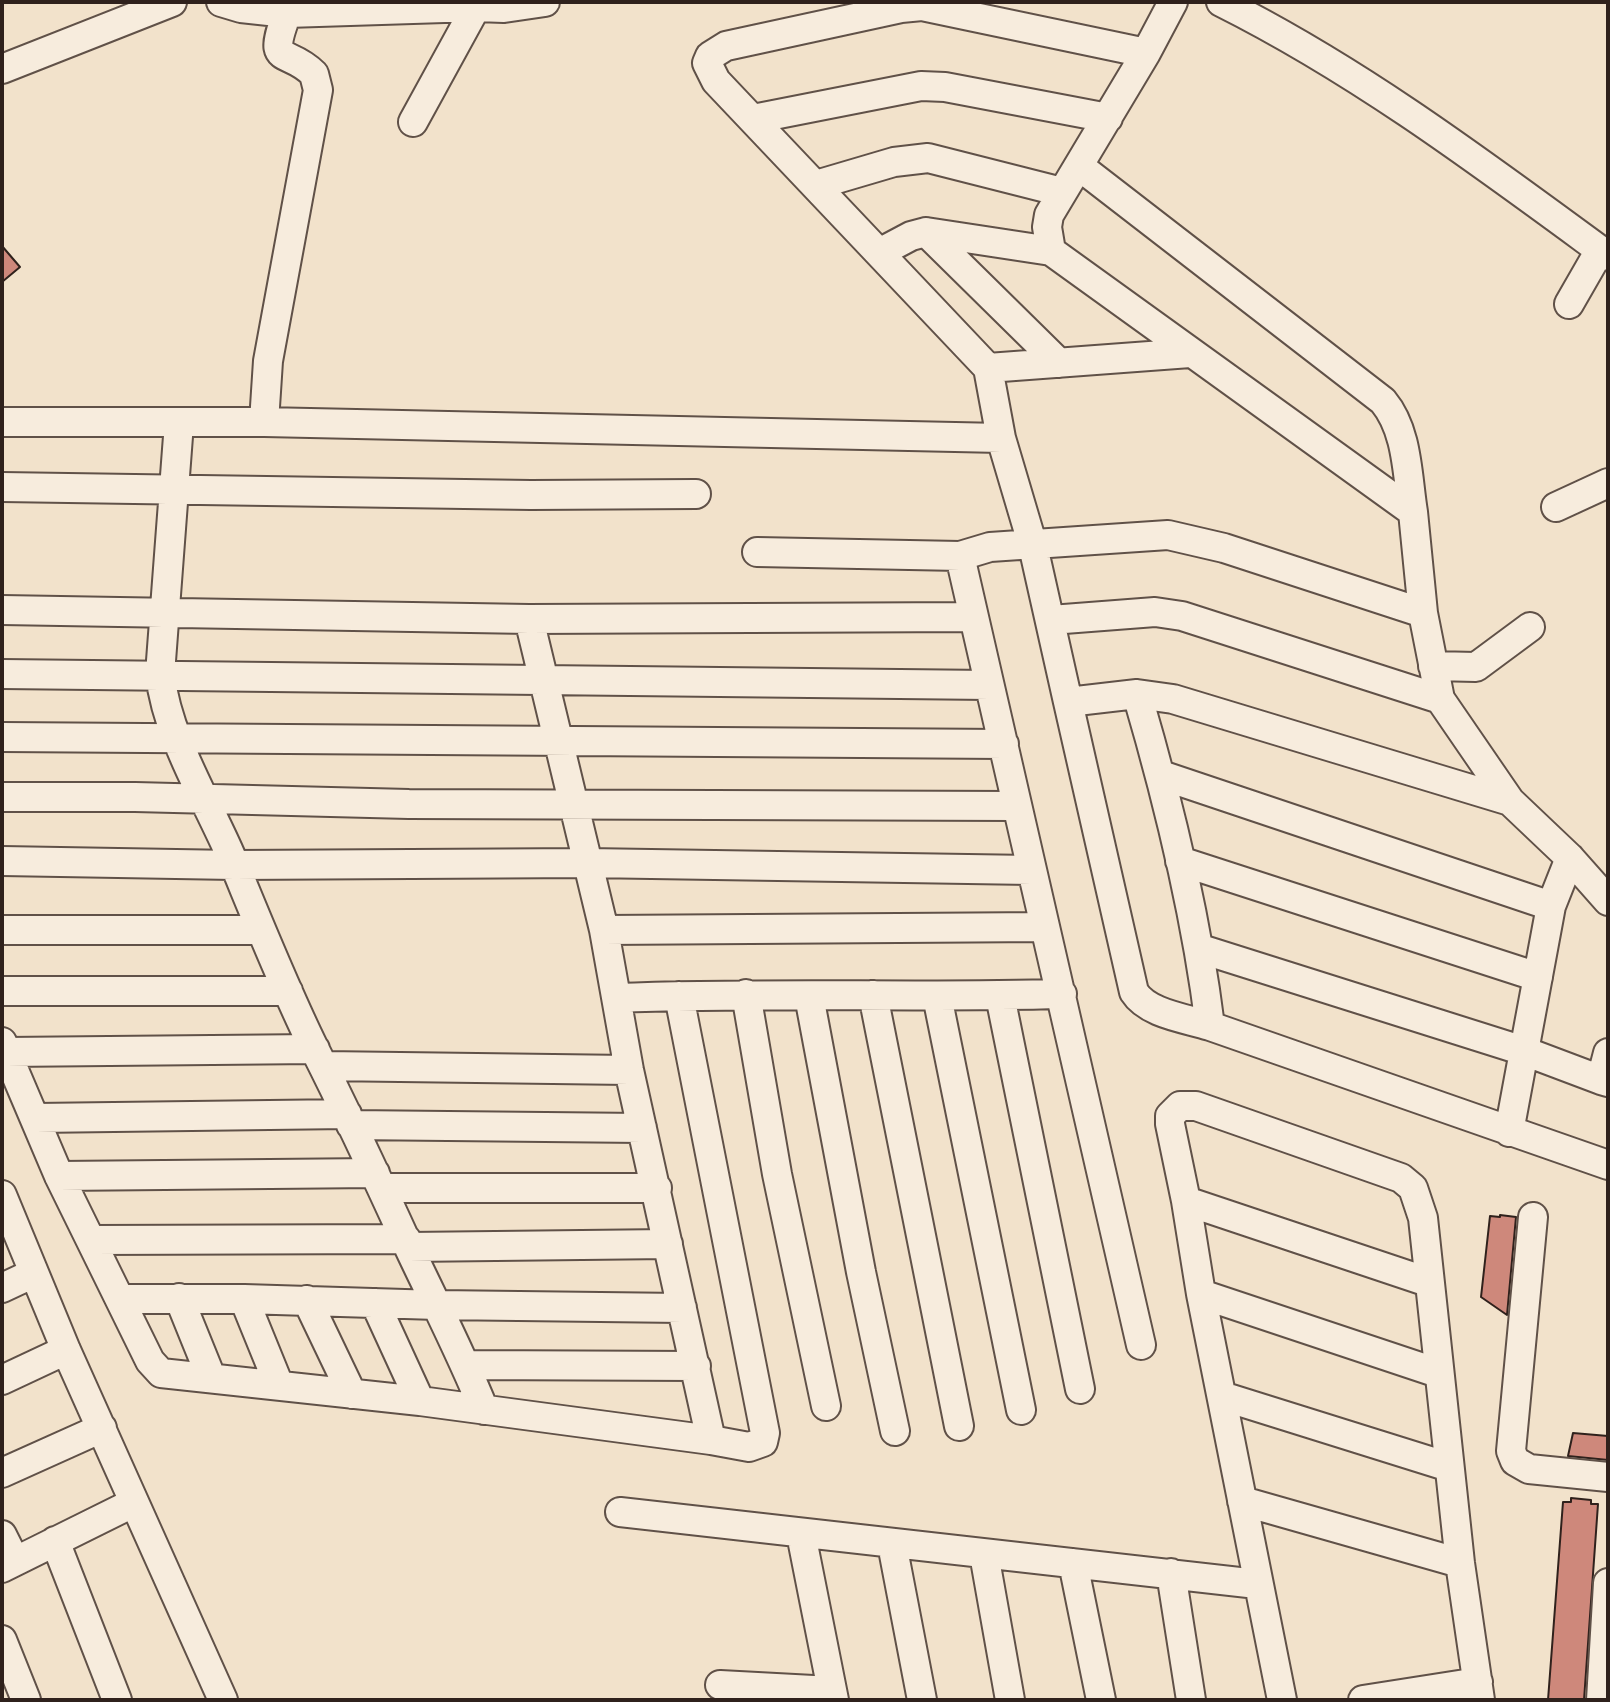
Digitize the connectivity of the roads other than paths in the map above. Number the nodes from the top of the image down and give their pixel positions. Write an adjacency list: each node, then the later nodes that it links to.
1 (172, 2): 9 (street)
2 (221, 2): 7 (street)
3 (545, 2): 6 (street)
4 (1173, 2): 8 (street)
5 (1221, 2): 19 (street)
6 (476, 7): 7 (street); 12 (street)
7 (287, 13): 25 (street)
8 (1146, 53): 10 (street); 11 (street)
9 (2, 69)
10 (1108, 118): 11 (street); 13 (street)
11 (753, 119): 14 (street)
12 (413, 122)
13 (1079, 166): 15 (street); 33 (street)
14 (816, 185): 15 (street); 18 (street)
15 (1062, 192): 17 (street)
16 (926, 232): 17 (street); 18 (street); 22 (street)
17 (1051, 251): 21 (street)
18 (879, 253): 23 (street)
19 (1604, 253): 20 (street)
20 (1569, 304)
21 (1190, 353): 22 (street); 33 (street)
22 (1059, 363): 23 (street)
23 (988, 368): 27 (street)
24 (2, 422): 26 (street)
25 (264, 422): 26 (street); 27 (street)
26 (179, 423): 30 (street)
27 (1001, 438): 34 (street)
28 (1608, 483): 32 (street)
29 (2, 487): 30 (street)
30 (173, 489): 31 (street); 39 (street)
31 (696, 494)
32 (1556, 507)
33 (1413, 512): 38 (street)
34 (1033, 546): 36 (street); 38 (street); 42 (street)
35 (757, 552): 36 (street)
36 (960, 556): 40 (street)
37 (2, 610): 39 (street)
38 (1423, 613): 44 (street)
39 (163, 615): 41 (street); 46 (street)
40 (972, 617): 41 (street); 48 (street)
41 (529, 619): 47 (street)
42 (1051, 620): 50 (street); 51 (street)
43 (1530, 627): 44 (street)
44 (1433, 666): 50 (street)
45 (2, 674): 46 (street)
46 (160, 674): 47 (street); 53 (street)
47 (542, 679): 48 (street); 54 (street)
48 (989, 685): 55 (street)
49 (1137, 694): 51 (street); 56 (street); 59 (street)
50 (1440, 699): 59 (street)
51 (1068, 702): 86 (street)
52 (2, 737): 53 (street)
53 (177, 739): 54 (street); 58 (street)
54 (559, 741): 55 (street); 60 (street)
55 (1004, 744): 61 (street)
56 (1161, 775): 64 (street); 69 (street)
57 (2, 797): 58 (street)
58 (207, 800): 60 (street); 66 (street)
59 (1510, 801): 62 (street)
60 (575, 804): 61 (street); 65 (street)
61 (1016, 806): 67 (street)
62 (1570, 858): 68 (street); 69 (street)
63 (2, 861): 66 (street)
64 (1180, 861): 74 (street); 75 (street)
65 (588, 863): 66 (street); 67 (street); 73 (street)
66 (234, 865): 72 (street)
67 (1031, 870): 70 (street)
68 (1608, 901)
69 (1551, 906): 75 (street)
70 (1045, 927): 73 (street); 79 (street)
71 (2, 930): 72 (street)
72 (261, 930): 77 (street)
73 (604, 930): 85 (street)
74 (1201, 949): 86 (street); 88 (street)
75 (1538, 977): 88 (street)
76 (2, 991): 77 (street)
77 (288, 991): 90 (street)
78 (746, 994): 81 (street); 82 (street); 130 (street)
79 (1062, 994): 84 (street); 118 (street)
80 (873, 995): 82 (street); 83 (street); 133 (street)
81 (679, 996): 85 (street); 136 (street)
82 (809, 996): 135 (street)
83 (937, 996): 84 (street); 132 (street)
84 (1000, 996): 126 (street)
85 (617, 998): 91 (street)
86 (1210, 1026): 96 (street)
87 (4, 1047): 90 (street); 93 (street)
88 (1524, 1051): 92 (street); 96 (street)
89 (1608, 1053): 92 (street)
90 (320, 1058): 91 (street); 94 (street)
91 (629, 1070): 95 (street)
92 (1604, 1081)
93 (36, 1118): 94 (street); 98 (street)
94 (349, 1120): 95 (street); 99 (street)
95 (642, 1128): 100 (street)
96 (1509, 1132): 97 (street)
97 (1608, 1165)
98 (59, 1176): 99 (street); 104 (street)
99 (379, 1180): 100 (street); 105 (street)
100 (657, 1188): 106 (street)
101 (2, 1195): 107 (street)
102 (1186, 1201): 108 (street); 108 (street); 110 (street)
103 (1533, 1217): 139 (street)
104 (91, 1240): 105 (street); 112 (street)
105 (407, 1243): 106 (street); 116 (street)
106 (668, 1244): 117 (street)
107 (34, 1273): 109 (street); 119 (street)
108 (1428, 1282): 122 (street)
109 (2, 1288)
110 (1201, 1294): 122 (street); 128 (street)
111 (179, 1298): 112 (street); 113 (street); 123 (street)
112 (121, 1299): 123 (street)
113 (244, 1299): 114 (street); 125 (street)
114 (307, 1300): 115 (street); 127 (street)
115 (375, 1303): 116 (street); 129 (street)
116 (437, 1305): 117 (street); 120 (street)
117 (682, 1308): 121 (street)
118 (1141, 1345)
119 (66, 1350): 124 (street); 134 (street)
120 (466, 1365): 121 (street); 131 (street)
121 (696, 1366): 136 (street)
122 (1438, 1373): 137 (street)
123 (211, 1377): 125 (street)
124 (2, 1380)
125 (279, 1385): 127 (street)
126 (1080, 1389)
127 (352, 1394): 129 (street)
128 (1222, 1396): 137 (street); 140 (street)
129 (420, 1401): 131 (street)
130 (826, 1406)
131 (484, 1410): 136 (street)
132 (1021, 1410)
133 (959, 1426)
134 (102, 1428): 138 (street); 141 (street)
135 (895, 1431)
136 (711, 1440)
137 (1449, 1467): 149 (street)
138 (2, 1473)
139 (1608, 1477)
140 (1242, 1501): 149 (street); 153 (street)
141 (133, 1503): 145 (street); 162 (street)
142 (620, 1512): 143 (street)
143 (801, 1534): 146 (street); 158 (street)
144 (2, 1535): 150 (street)
145 (55, 1541): 150 (street); 161 (street)
146 (892, 1544): 147 (street); 163 (street)
147 (984, 1554): 148 (street); 164 (street)
148 (1073, 1563): 151 (street); 165 (street)
149 (1460, 1563): 157 (street)
150 (8, 1565)
151 (1171, 1573): 153 (street); 166 (street)
152 (1608, 1583): 154 (street)
153 (1257, 1584): 167 (street)
154 (1608, 1602): 169 (street)
155 (2, 1640): 160 (street)
156 (720, 1685): 158 (street)
157 (1479, 1691): 159 (street)
158 (833, 1696)
159 (1393, 1698): 168 (street)
160 (26, 1700)
161 (117, 1700)
162 (223, 1700)
163 (922, 1700)
164 (1010, 1700)
165 (1101, 1700)
166 (1191, 1700)
167 (1282, 1700)
168 (1363, 1700)
169 (1601, 1700)

